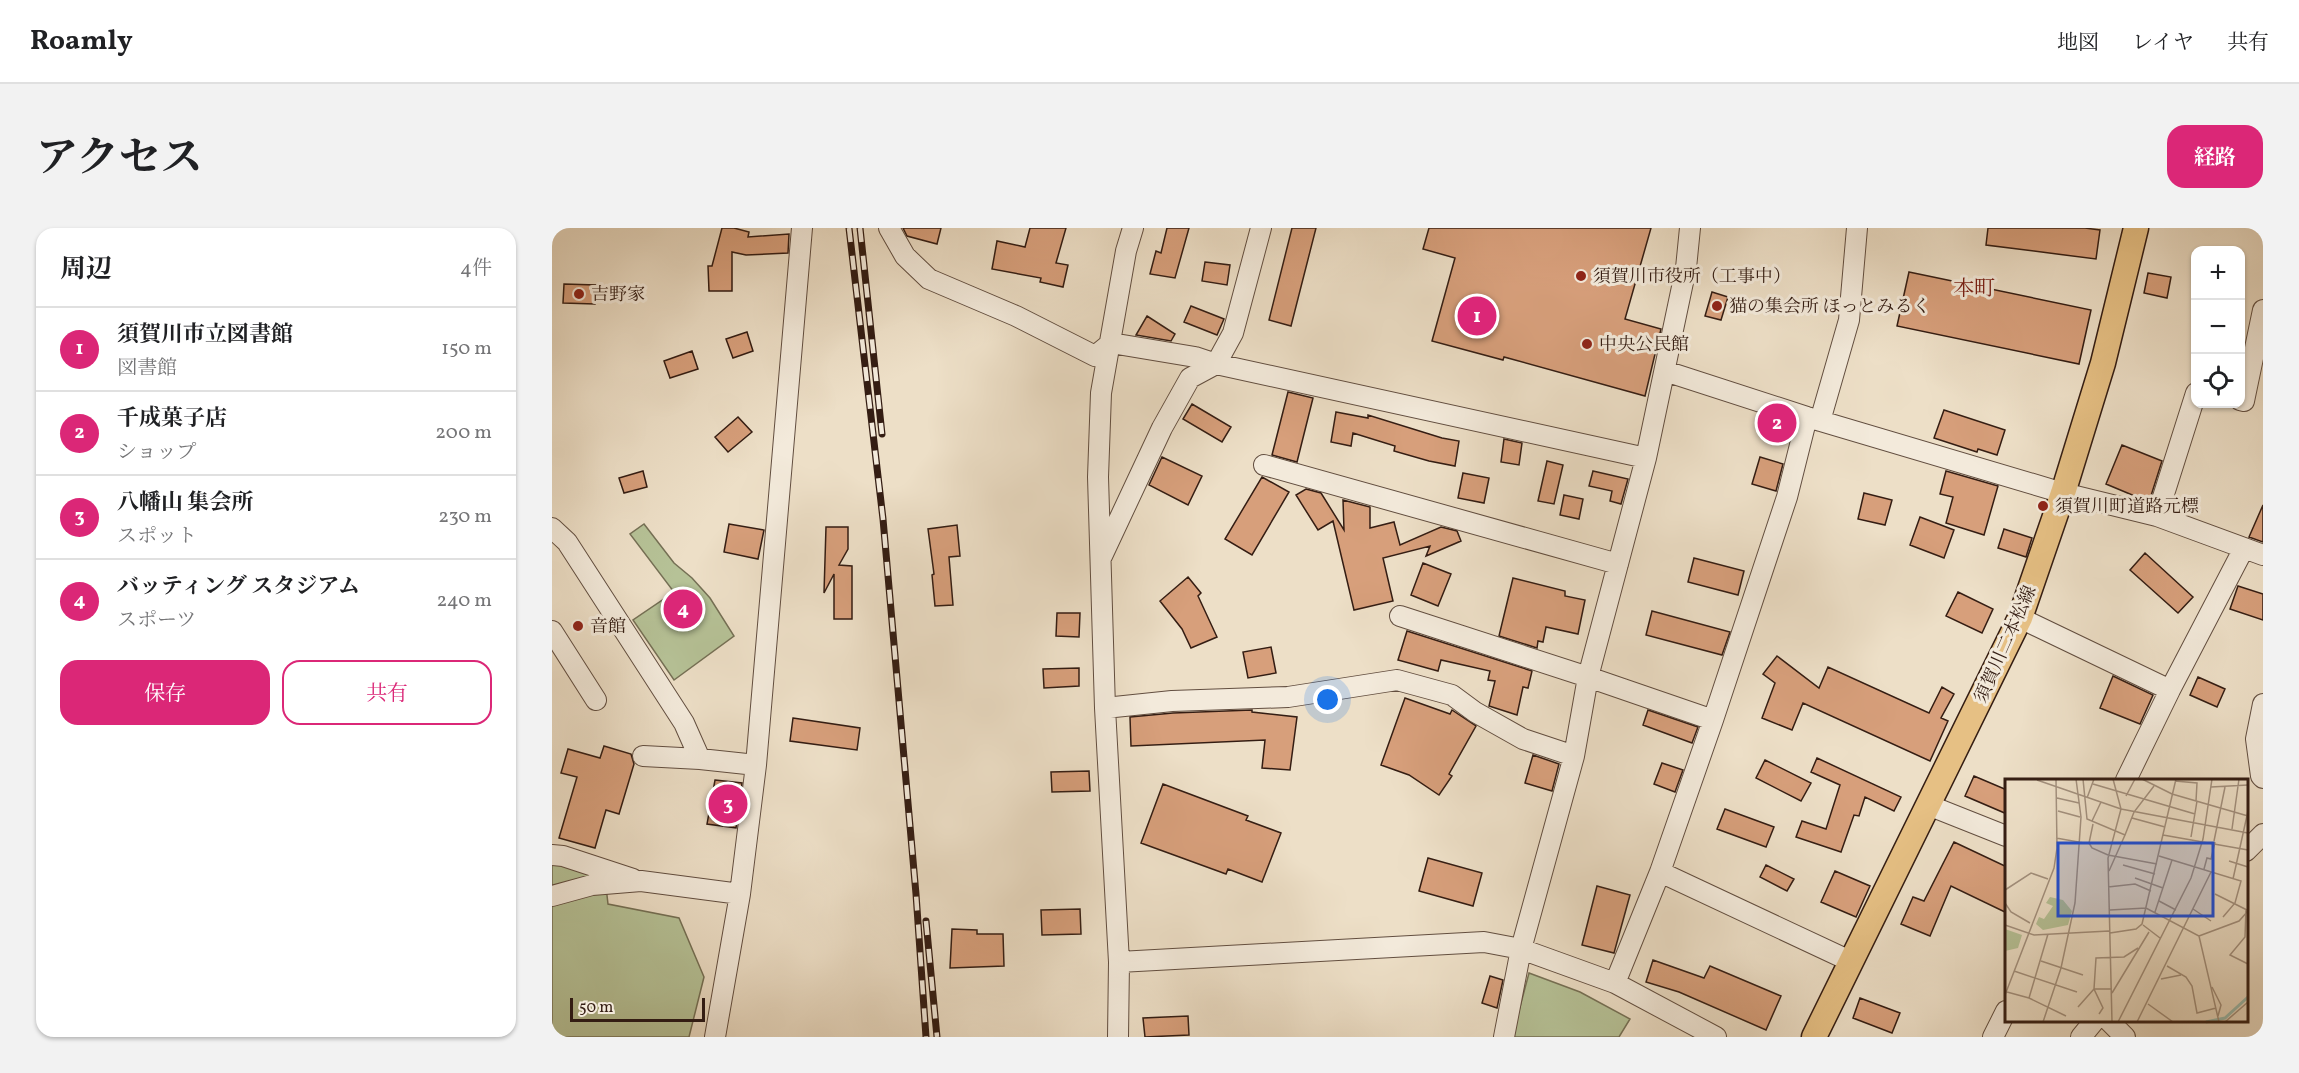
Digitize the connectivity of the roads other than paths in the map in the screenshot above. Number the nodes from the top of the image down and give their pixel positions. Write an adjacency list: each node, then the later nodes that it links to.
1 (802, 228): 36 (street)
2 (890, 228): 9 (street)
3 (1133, 228): 9 (street)
4 (1261, 228): 10 (street)
5 (1690, 228): 11 (street)
6 (1857, 228): 14 (street)
7 (2136, 228): 17 (main road, 須賀川二本松線)
8 (2263, 310): 12 (street)
9 (1111, 343): 10 (street); 22 (street)
10 (1216, 363): 15 (street); 22 (street)
11 (1665, 371): 14 (street); 15 (street)
12 (2245, 396)
13 (2191, 408): 18 (street)
14 (1813, 419): 17 (street); 32 (street)
15 (1646, 458): 23 (street)
16 (1264, 465): 23 (street)
17 (2063, 494): 18 (street); 25 (main road, 須賀川二本松線)
18 (2157, 516): 20 (street)
19 (552, 528): 35 (street)
20 (2244, 548): 21 (street); 28 (street)
21 (2263, 555)
22 (1100, 560): 31 (street)
23 (1618, 564): 27 (street)
24 (1400, 616): 27 (street)
25 (2020, 618): 28 (street); 39 (main road, 須賀川二本松線)
26 (552, 631): 29 (street)
27 (1588, 676): 32 (street); 34 (street)
28 (2170, 690): 38 (street)
29 (596, 700)
30 (2263, 704): 37 (street)
31 (1106, 708): 34 (street); 50 (street)
32 (1713, 720): 44 (street)
33 (643, 756): 35 (street)
34 (1574, 756): 48 (street)
35 (700, 759): 36 (street)
36 (756, 765): 46 (street)
37 (2263, 778)
38 (2126, 779)
39 (1928, 805): 41 (street); 49 (main road, 須賀川二本松線)
40 (2263, 834): 42 (street)
41 (2005, 836)
42 (2248, 850)
43 (552, 855): 45 (street)
44 (1660, 872): 49 (street); 51 (street)
45 (641, 881): 46 (street); 47 (street)
46 (741, 894): 55 (street)
47 (552, 896)
48 (1521, 949): 50 (street); 51 (street); 57 (street)
49 (1850, 961): 59 (main road, 須賀川二本松線)
50 (1119, 962): 56 (street)
51 (1616, 983): 58 (street)
52 (2005, 1015): 60 (street)
53 (2093, 1022): 61 (street)
54 (2110, 1022): 62 (street)
55 (715, 1037)
56 (1118, 1037)
57 (1504, 1037)
58 (1716, 1037)
59 (1814, 1037)
60 (1994, 1037)
61 (2080, 1037)
62 (2125, 1037)

